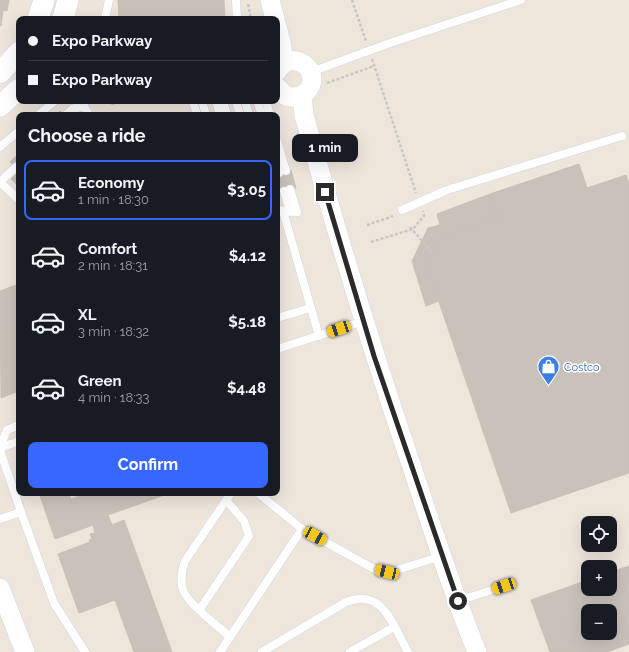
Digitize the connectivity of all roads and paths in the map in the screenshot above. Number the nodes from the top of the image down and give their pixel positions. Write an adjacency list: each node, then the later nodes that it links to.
1 (44, 0): 9 (main road)
2 (68, 0): 10 (main road)
3 (109, 0): 11 (lane)
4 (236, 0): 12 (lane)
5 (248, 0): 13 (path)
6 (270, 0): 14 (street)
7 (352, 0): 16 (path)
8 (521, 0): 16 (lane)
9 (39, 16)
10 (64, 16)
11 (106, 16)
12 (237, 16)
13 (251, 16)
14 (274, 16)
15 (280, 41): 18 (street)
16 (369, 51): 19 (path); 21 (lane)
17 (16, 55): 20 (main road)
18 (284, 60): 21 (street)
19 (374, 66): 21 (path); 38 (path)
20 (0, 73)
21 (317, 79): 23 (street)
22 (16, 92): 26 (main road)
23 (290, 93): 48 (street)
24 (51, 104): 28 (lane)
25 (81, 104): 27 (lane)
26 (0, 106)
27 (84, 106): 29 (lane); 30 (lane)
28 (42, 112)
29 (69, 112)
30 (87, 112)
31 (16, 134): 33 (lane)
32 (622, 136): 38 (lane)
33 (0, 147)
34 (16, 167): 35 (lane)
35 (0, 182): 37 (lane)
36 (287, 190): 40 (lane)
37 (16, 197)
38 (419, 202): 39 (lane); 43 (path)
39 (402, 210)
40 (283, 211): 46 (lane)
41 (393, 216): 42 (path)
42 (367, 225)
43 (411, 228): 44 (path); 45 (path)
44 (371, 242)
45 (432, 252)
46 (310, 308): 47 (lane); 49 (lane)
47 (280, 317)
48 (364, 321): 49 (lane); 60 (street)
49 (319, 336): 50 (lane)
50 (280, 348)
51 (16, 426): 53 (lane)
52 (16, 442): 53 (lane)
53 (0, 448): 57 (lane)
54 (229, 496): 56 (lane)
55 (262, 496): 59 (lane)
56 (226, 500): 64 (lane); 64 (lane)
57 (21, 512): 58 (lane); 68 (lane)
58 (0, 519)
59 (302, 529): 60 (lane); 66 (lane)
60 (442, 556): 63 (street)
61 (504, 586): 63 (lane)
62 (0, 588): 67 (street)
63 (458, 601): 73 (street)
64 (200, 609): 66 (lane)
65 (394, 627): 70 (lane); 71 (lane); 72 (lane)
66 (230, 636): 69 (lane)
67 (25, 652)
68 (85, 652)
69 (220, 652)
70 (262, 652)
71 (350, 652)
72 (408, 652)
73 (477, 652)

